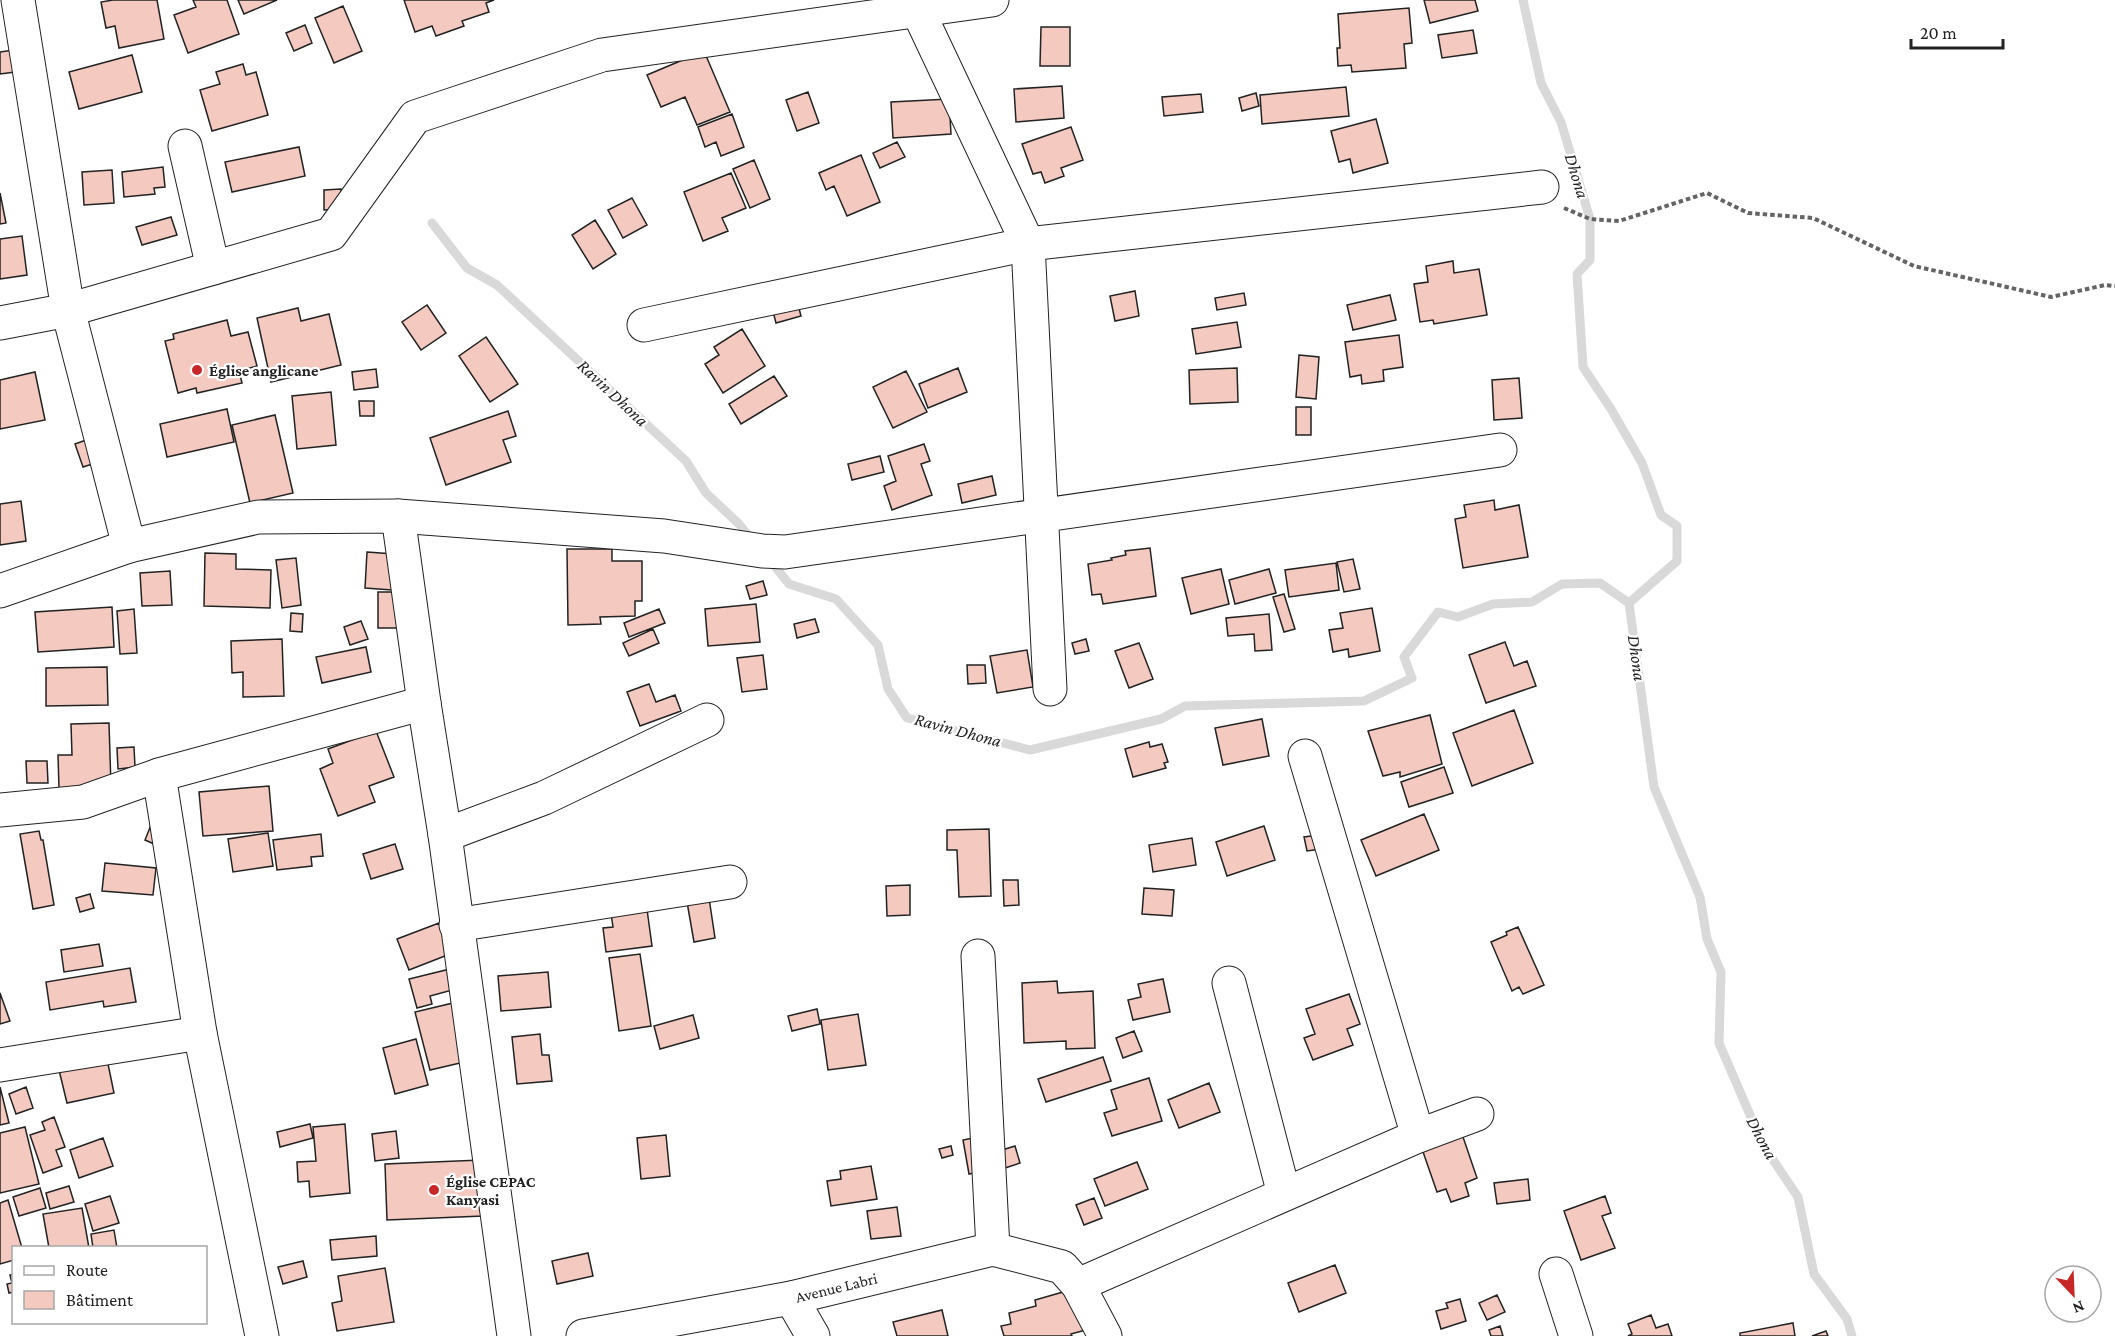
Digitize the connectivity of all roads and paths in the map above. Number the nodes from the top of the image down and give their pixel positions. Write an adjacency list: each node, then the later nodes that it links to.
1 (992, 0): 3 (street)
2 (20, 5): 9 (street)
3 (916, 5): 6 (street); 7 (street)
4 (185, 146): 7 (street)
5 (1542, 187): 6 (street); 8 (path)
6 (1028, 244): 11 (street); 14 (street)
7 (213, 268): 9 (street)
8 (2115, 286)
9 (68, 310): 10 (street); 15 (street)
10 (0, 323)
11 (645, 325)
12 (1500, 450): 14 (street)
13 (398, 516): 14 (street); 15 (street); 18 (street)
14 (1040, 516): 17 (street)
15 (129, 546): 16 (street)
16 (0, 591)
17 (1050, 688)
18 (424, 703): 21 (street); 23 (street)
19 (707, 720): 23 (street)
20 (1305, 756): 31 (street)
21 (159, 775): 22 (street); 28 (street)
22 (0, 810)
23 (445, 836): 25 (street)
24 (730, 882): 25 (street)
25 (456, 925): 38 (street)
26 (978, 956): 33 (street)
27 (1229, 983): 32 (street)
28 (200, 1033): 29 (street); 37 (street)
29 (0, 1065)
30 (1477, 1114): 31 (street)
31 (1418, 1136): 32 (street)
32 (1284, 1194): 35 (street)
33 (993, 1249): 35 (street, Avenue Labri); 36 (street, Avenue Labri)
34 (1556, 1274): 42 (street)
35 (1078, 1285): 41 (street)
36 (791, 1298): 39 (street, Avenue Labri); 40 (street)
37 (262, 1336)
38 (514, 1336)
39 (583, 1336)
40 (813, 1336)
41 (1105, 1336)
42 (1576, 1336)

